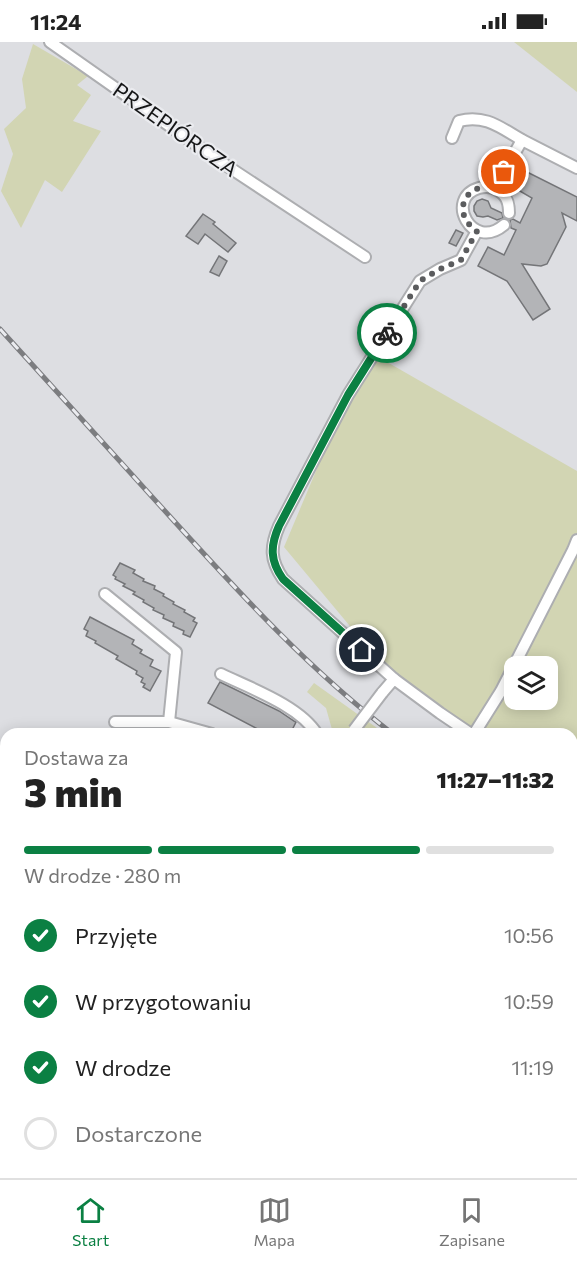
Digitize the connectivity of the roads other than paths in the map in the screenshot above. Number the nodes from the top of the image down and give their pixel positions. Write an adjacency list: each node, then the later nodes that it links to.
1 (51, 42): 9 (street, PRZEPIÓRCZA)
2 (452, 138): 3 (street)
3 (522, 140): 4 (street); 5 (street)
4 (577, 168)
5 (495, 188): 6 (street); 8 (street)
6 (509, 213)
7 (504, 225): 8 (street)
8 (477, 231): 13 (street)
9 (365, 257)
10 (577, 540): 20 (street)
11 (105, 594): 15 (street)
12 (221, 674): 17 (street)
13 (394, 679): 18 (street, bridge); 19 (street)
14 (115, 722): 15 (street)
15 (169, 722): 16 (street)
16 (190, 728)
17 (314, 728)
18 (355, 728)
19 (463, 728)
20 (476, 728)

